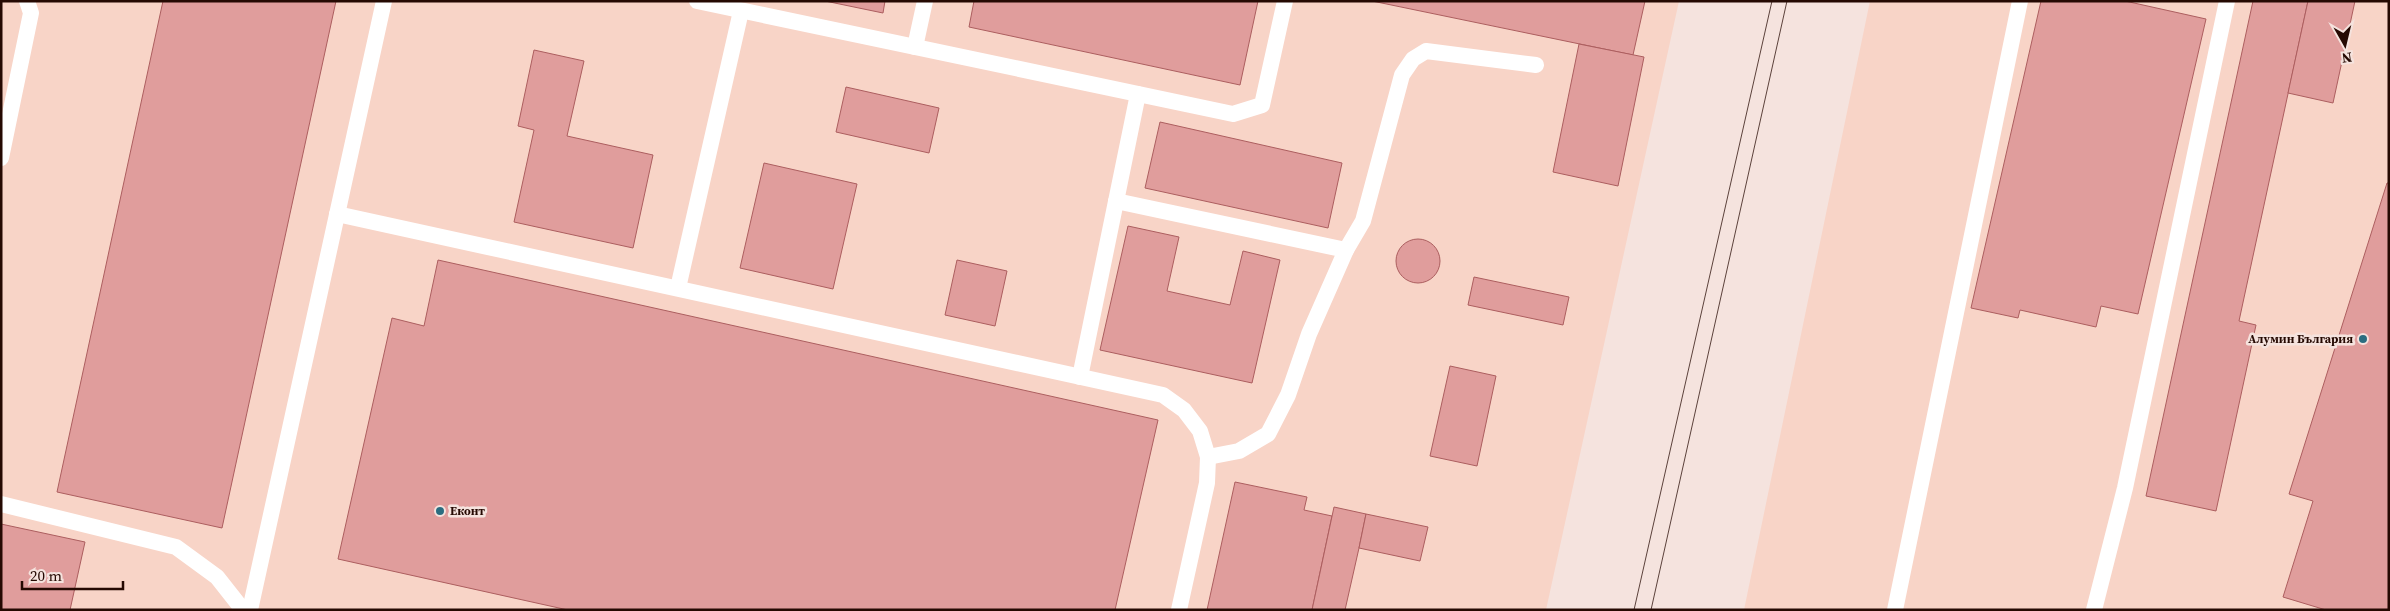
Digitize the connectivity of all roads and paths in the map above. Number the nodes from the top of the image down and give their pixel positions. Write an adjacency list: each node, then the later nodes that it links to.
1 (27, 1): 12 (lane)
2 (384, 1): 14 (lane)
3 (697, 1): 8 (lane)
4 (925, 1): 9 (lane)
5 (1285, 1): 11 (lane)
6 (2020, 1): 23 (lane)
7 (2227, 1): 24 (lane)
8 (741, 11): 9 (lane); 16 (lane)
9 (915, 47): 11 (lane)
10 (1536, 64): 15 (lane)
11 (1138, 94): 13 (lane)
12 (1, 158)
13 (1116, 201): 15 (lane); 17 (lane)
14 (337, 214): 16 (lane); 21 (lane)
15 (1346, 250): 18 (lane)
16 (678, 288): 17 (lane)
17 (1080, 376): 18 (lane)
18 (1208, 457): 22 (lane)
19 (1, 504): 20 (lane)
20 (243, 610)
21 (250, 610)
22 (1179, 610)
23 (1895, 610)
24 (2094, 610)

